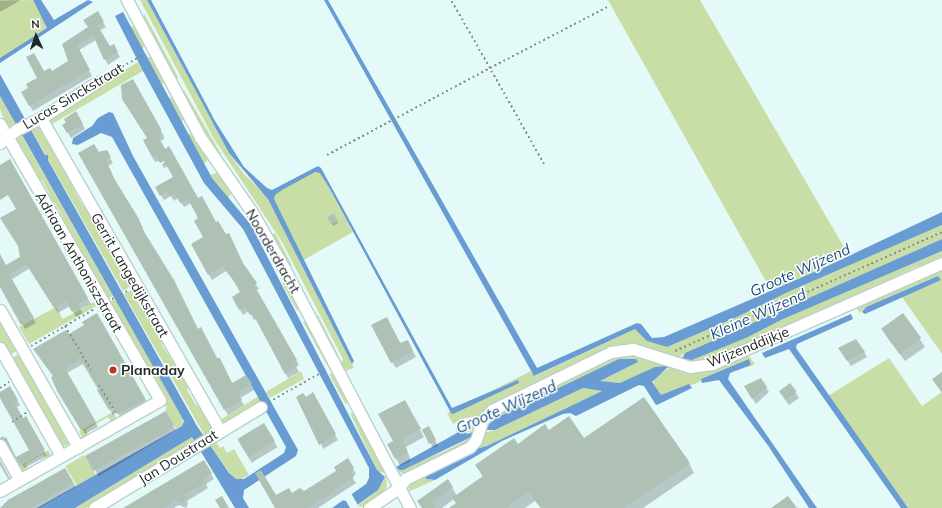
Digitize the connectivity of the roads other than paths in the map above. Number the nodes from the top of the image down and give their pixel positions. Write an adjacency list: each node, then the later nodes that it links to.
1 (127, 0): 15 (street, Noorderdracht)
2 (97, 82): 3 (street, Lucas Sinckstraat)
3 (35, 120): 5 (street, Lucas Sinckstraat); 10 (street, Gerrit Langedijkstraat)
4 (0, 124): 5 (street, Adriaan Anthoniszstraat)
5 (4, 140): 12 (street, Adriaan Anthoniszstraat)
6 (942, 263): 15 (street, Wijzenddijkje)
7 (0, 310): 12 (street)
8 (0, 348): 13 (street)
9 (261, 407): 10 (street, Jan Doustraat)
10 (220, 431): 17 (street, Jan Doustraat)
11 (0, 444): 14 (street)
12 (78, 447): 13 (street)
13 (61, 456): 14 (street)
14 (20, 480): 16 (street)
15 (399, 488): 18 (street, Wijzenddijkje); 19 (street, Noorderdracht)
16 (0, 491)
17 (94, 508)
18 (369, 508)
19 (410, 508)

